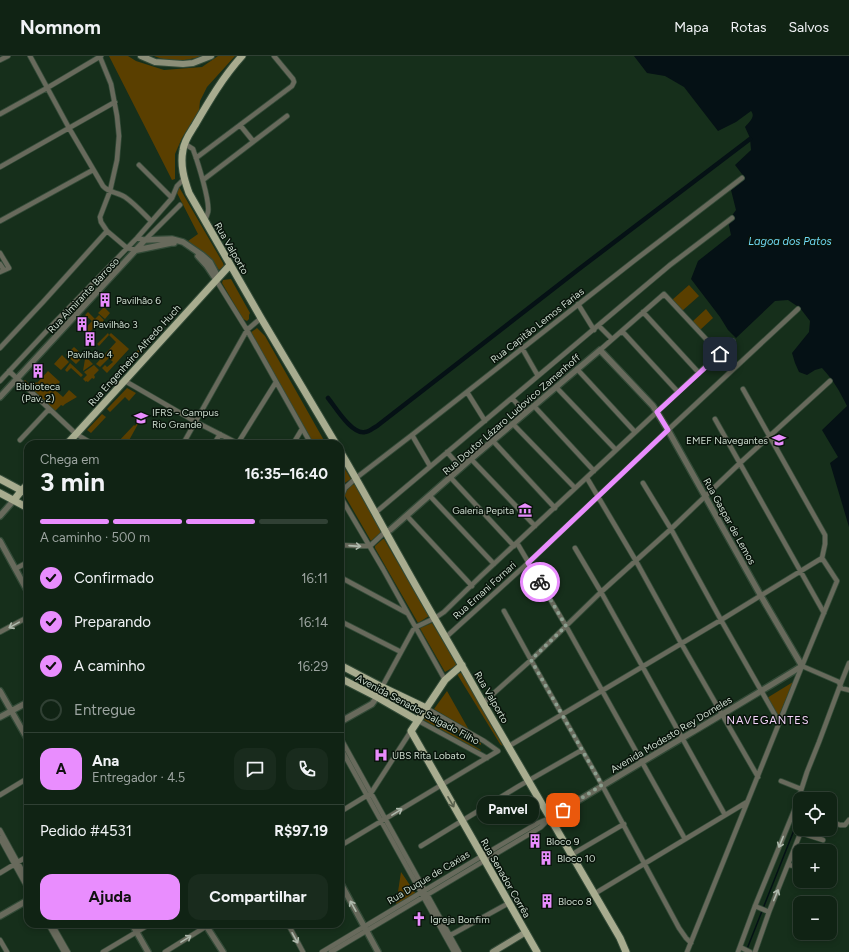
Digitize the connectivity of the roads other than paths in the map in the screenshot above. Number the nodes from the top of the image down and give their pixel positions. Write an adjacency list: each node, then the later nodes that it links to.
1 (8, 56): 8 (street)
2 (30, 56): 9 (street)
3 (141, 56): 4 (main road)
4 (211, 56)
5 (274, 56): 13 (street)
6 (101, 57): 9 (street); 10 (street)
7 (241, 57): 16 (main road, Rua Valporto)
8 (0, 60)
9 (47, 88): 11 (street); 14 (street)
10 (115, 102): 14 (street); 24 (street)
11 (0, 114)
12 (287, 116): 15 (street)
13 (240, 125): 15 (street); 17 (street)
14 (69, 128): 19 (street); 20 (street)
15 (253, 141): 23 (street)
16 (184, 144): 17 (street); 21 (main road, Rua Valporto)
17 (196, 158): 23 (street)
18 (139, 165): 25 (street)
19 (0, 167)
20 (94, 170): 24 (street); 28 (street)
21 (184, 178): 25 (street); 30 (main road, Rua Valporto)
22 (742, 178): 42 (street, Rua Capitão Lemos Farias)
23 (203, 180): 30 (street)
24 (110, 191): 29 (street); 31 (street)
25 (172, 198): 29 (street)
26 (180, 205): 33 (street, Rua Almirante Barroso)
27 (732, 218): 47 (street)
28 (0, 221)
29 (151, 221): 32 (street)
30 (205, 221): 39 (main road, Rua Valporto)
31 (107, 231): 35 (street); 54 (street)
32 (137, 238): 33 (street); 35 (street)
33 (146, 240): 34 (street); 36 (street, Rua Almirante Barroso)
34 (171, 241): 36 (street); 41 (street)
35 (127, 248): 36 (street); 46 (street)
36 (137, 250): 48 (street, Rua Almirante Barroso)
37 (0, 253): 40 (street)
38 (0, 264): 40 (street)
39 (230, 265): 41 (main road, Rua Engenheiro Alfredo Huch); 45 (main road, Rua Valporto)
40 (4, 270)
41 (217, 278): 49 (street); 64 (main road, Rua Engenheiro Alfredo Huch)
42 (578, 304): 50 (street); 55 (street, Rua Capitão Lemos Farias)
43 (798, 309): 82 (street, Rua Ernani Fornari)
44 (643, 312): 51 (street, Rua Doutor Lázaro Ludovico Zamenhoff); 57 (street, Rua Doutor Lázaro Ludovico Zamenhoff); 60 (street)
45 (261, 318): 49 (street); 97 (main road, Rua Valporto)
46 (56, 321): 48 (street); 59 (street)
47 (599, 326): 50 (street); 52 (street)
48 (64, 328): 62 (street, Rua Almirante Barroso)
49 (247, 330): 66 (street); 79 (street)
50 (594, 330): 61 (street)
51 (622, 331): 52 (street, Rua Doutor Lázaro Ludovico Zamenhoff); 70 (street)
52 (612, 339): 56 (street, Rua Doutor Lázaro Ludovico Zamenhoff)
53 (733, 341): 57 (street)
54 (0, 348)
55 (522, 348): 61 (street); 69 (street, Rua Capitão Lemos Farias)
56 (600, 350): 58 (street, Rua Doutor Lázaro Ludovico Zamenhoff); 75 (street, Rua Gaspar de Lemos)
57 (720, 354): 60 (street)
58 (578, 369): 67 (street, Rua Doutor Lázaro Ludovico Zamenhoff); 83 (street)
59 (9, 371): 62 (street); 63 (street)
60 (699, 373): 70 (street)
61 (538, 376): 72 (street)
62 (17, 379): 71 (street, Rua Almirante Barroso); 74 (street)
63 (0, 381)
64 (125, 381): 79 (street); 84 (main road, Rua Engenheiro Alfredo Huch)
65 (830, 381): 87 (street)
66 (276, 382): 81 (street); 94 (street)
67 (556, 387): 73 (street, Rua Doutor Lázaro Ludovico Zamenhoff); 99 (street)
68 (743, 388): 87 (street)
69 (467, 392): 78 (street); 86 (street, Rua Capitão Lemos Farias)
70 (678, 392): 75 (street)
71 (0, 397)
72 (512, 398): 76 (street); 78 (street)
73 (534, 406): 76 (street, Rua Doutor Lázaro Ludovico Zamenhoff); 106 (street)
74 (49, 408): 84 (street); 88 (street)
75 (657, 412): 82 (street, Rua Gaspar de Lemos); 83 (street)
76 (525, 413): 80 (street, Rua Doutor Lázaro Ludovico Zamenhoff)
77 (715, 420): 103 (street)
78 (485, 421): 100 (street)
79 (196, 422): 85 (street); 91 (street)
80 (513, 424): 98 (street, Rua Doutor Lázaro Ludovico Zamenhoff); 113 (street)
81 (302, 429): 95 (street); 96 (street)
82 (668, 430): 118 (street, Rua Ernani Fornari); 119 (street, Rua Gaspar de Lemos)
83 (636, 432): 99 (street)
84 (76, 434): 89 (main road, Rua Engenheiro Alfredo Huch); 90 (street)
85 (220, 434): 92 (street); 93 (street)
86 (412, 435): 104 (street); 107 (street, Rua Capitão Lemos Farias)
87 (770, 436): 103 (street); 135 (street)
88 (20, 440)
89 (71, 440)
90 (87, 440)
91 (185, 440)
92 (216, 440)
93 (231, 440)
94 (240, 440)
95 (295, 440)
96 (309, 440)
97 (334, 440)
98 (493, 441): 102 (street, Rua Doutor Lázaro Ludovico Zamenhoff); 123 (street)
99 (616, 450): 106 (street)
100 (447, 452): 104 (street); 105 (street)
101 (344, 458): 107 (main road, Rua Valporto)
102 (471, 459): 105 (street, Rua Doutor Lázaro Ludovico Zamenhoff); 127 (street)
103 (740, 463): 119 (street); 141 (street)
104 (430, 466): 124 (street)
105 (461, 468): 108 (street, Rua Doutor Lázaro Ludovico Zamenhoff)
106 (594, 470): 109 (street)
107 (356, 478): 112 (street, Rua Capitão Lemos Farias); 124 (main road, Rua Valporto)
108 (451, 478): 117 (street, Rua Doutor Lázaro Ludovico Zamenhoff); 131 (street)
109 (587, 478): 113 (street); 118 (street)
110 (0, 479): 114 (main road)
111 (643, 483): 128 (street)
112 (344, 488)
113 (575, 488): 123 (street)
114 (24, 491)
115 (0, 493): 120 (main road)
116 (24, 493): 120 (main road)
117 (430, 496): 126 (street, Rua Doutor Lázaro Ludovico Zamenhoff); 139 (street)
118 (598, 496): 136 (street); 137 (street, Rua Ernani Fornari)
119 (706, 496): 128 (street); 146 (street, Rua Gaspar de Lemos)
120 (14, 500): 122 (main road); 125 (street)
121 (344, 503): 133 (street)
122 (24, 506)
123 (555, 508): 127 (street)
124 (375, 513): 129 (main road, Rua Valporto)
125 (0, 516)
126 (407, 516): 129 (street, Rua Doutor Lázaro Ludovico Zamenhoff); 144 (street)
127 (535, 526): 131 (street)
128 (671, 529): 136 (street); 152 (street)
129 (385, 532): 133 (street, Rua Doutor Lázaro Ludovico Zamenhoff); 150 (main road, Rua Valporto)
130 (0, 541): 140 (street)
131 (515, 544): 137 (street); 139 (street)
132 (344, 545): 133 (street, one-way to 133)
133 (370, 546): 149 (street)
134 (574, 548): 145 (street)
135 (822, 558): 141 (street); 148 (street)
136 (636, 561): 145 (street); 158 (street)
137 (528, 563): 154 (street); 157 (street, Rua Ernani Fornari)
138 (24, 564): 140 (street)
139 (494, 564): 144 (street)
140 (16, 569): 143 (street)
141 (801, 572): 146 (street); 148 (street)
142 (344, 579): 149 (street)
143 (24, 584)
144 (472, 586): 150 (street)
145 (601, 592): 154 (street); 163 (street)
146 (761, 596): 152 (street); 164 (street, Rua Gaspar de Lemos)
147 (504, 611): 160 (street)
148 (824, 613): 164 (street)
149 (409, 614): 155 (street)
150 (435, 618): 155 (street); 157 (main road, Rua Valporto)
151 (24, 619): 156 (street, one-way to 156)
152 (721, 620): 158 (street); 173 (street)
153 (344, 623): 159 (street)
154 (566, 626): 160 (street); 170 (street)
155 (416, 627): 159 (street); 167 (street)
156 (0, 632)
157 (445, 638): 162 (main road, Rua Valporto)
158 (681, 643): 163 (street); 180 (street)
159 (401, 652): 169 (street)
160 (531, 660): 175 (street); 179 (street)
161 (849, 663): 168 (street)
162 (462, 665): 167 (main road); 175 (main road, Rua Valporto)
163 (641, 666): 170 (street); 187 (street)
164 (802, 666): 168 (street); 173 (street, Avenida Modesto Rey Dorneles); 184 (street)
165 (344, 667): 169 (main road, Avenida Senador Salgado Filho)
166 (344, 680): 174 (main road, Avenida Senador Salgado Filho)
167 (445, 680): 177 (main road)
168 (840, 685): 171 (street); 199 (street)
169 (382, 687): 174 (street); 177 (main road, Avenida Senador Salgado Filho)
170 (601, 690): 179 (street); 192 (street)
171 (849, 690)
172 (0, 691): 178 (street)
173 (762, 691): 180 (street, Avenida Modesto Rey Dorneles); 184 (street)
174 (377, 697): 182 (street); 183 (main road, Avenida Senador Salgado Filho)
175 (483, 703): 188 (main road, Rua Valporto)
176 (24, 704): 178 (street)
177 (426, 708): 183 (main road); 191 (street, Avenida Senador Salgado Filho)
178 (11, 711): 181 (street); 186 (street)
179 (562, 714): 188 (street); 190 (street)
180 (722, 715): 187 (street, Avenida Modesto Rey Dorneles); 193 (street)
181 (0, 717)
182 (344, 720)
183 (417, 720): 185 (main road); 191 (street, Avenida Senador Salgado Filho)
184 (779, 722): 193 (street)
185 (411, 731): 197 (main road, Rua Senador Corrêa); 201 (street)
186 (24, 733)
187 (682, 738): 192 (street, Avenida Modesto Rey Dorneles); 205 (street)
188 (508, 746): 195 (main road, Rua Valporto)
189 (344, 750): 201 (street)
190 (582, 750): 195 (street); 198 (street)
191 (487, 758): 197 (street)
192 (642, 762): 198 (street, Avenida Modesto Rey Dorneles); 217 (street)
193 (758, 777): 203 (street)
194 (24, 780): 202 (street)
195 (529, 780): 206 (main road, Rua Valporto); 210 (street)
196 (781, 781): 199 (street)
197 (441, 785): 208 (street, one-way to 197); 210 (main road, Rua Senador Corrêa, one-way to 210)
198 (602, 785): 206 (street, Avenida Modesto Rey Dorneles); 211 (street)
199 (801, 789): 200 (street)
200 (800, 792)
201 (369, 794): 204 (street); 208 (street)
202 (0, 795)
203 (747, 802): 205 (street); 251 (street)
204 (344, 810)
205 (725, 815): 217 (street)
206 (550, 818): 221 (main road, Rua Valporto); 222 (street, Rua Duque de Caxias)
207 (793, 819): 236 (street, one-way to 236)
208 (383, 820): 219 (street); 232 (street)
209 (849, 820): 212 (street)
210 (462, 821): 220 (street); 222 (main road, Rua Senador Corrêa)
211 (624, 824): 221 (street); 225 (street)
212 (837, 824)
213 (0, 830): 224 (street)
214 (800, 836): 226 (street)
215 (814, 836): 218 (street)
216 (0, 838): 224 (street)
217 (685, 839): 225 (street)
218 (823, 840)
219 (344, 844)
220 (421, 846)
221 (571, 855): 233 (main road, Rua Valporto)
222 (483, 858): 232 (street, Rua Duque de Caxias); 235 (main road, Rua Senador Corrêa)
223 (24, 859): 224 (street)
224 (16, 864): 228 (street); 229 (street); 230 (street)
225 (645, 864): 233 (street); 251 (street)
226 (789, 865): 227 (street); 237 (street, one-way to 226)
227 (793, 866)
228 (0, 873)
229 (24, 875)
230 (24, 881)
231 (344, 889): 246 (street, one-way to 231)
232 (424, 893): 246 (street, Rua Duque de Caxias); 249 (street)
233 (594, 894): 266 (main road, Rua Valporto)
234 (24, 902): 238 (street)
235 (509, 903): 248 (main road, Rua Senador Corrêa); 249 (street)
236 (756, 907): 237 (street); 252 (street)
237 (767, 911): 269 (street)
238 (0, 916)
239 (50, 928): 255 (street)
240 (54, 928): 256 (street)
241 (134, 928): 247 (street)
242 (144, 928): 247 (street)
243 (203, 928): 259 (street, one-way to 243)
244 (210, 928): 260 (street)
245 (290, 928): 261 (street, one-way to 261)
246 (365, 928): 262 (street, Rua Duque de Caxias); 263 (street)
247 (137, 932): 257 (street); 258 (street)
248 (526, 932): 264 (main road); 265 (main road, Rua Senador Corrêa)
249 (448, 936): 253 (street)
250 (0, 940): 254 (street)
251 (691, 944): 267 (street)
252 (740, 949): 268 (street)
253 (456, 951)
254 (7, 952)
255 (64, 952)
256 (68, 952)
257 (102, 952)
258 (148, 952)
259 (165, 952)
260 (223, 952)
261 (303, 952)
262 (326, 952)
263 (378, 952)
264 (493, 952)
265 (537, 952)
266 (626, 952)
267 (687, 952)
268 (750, 952)
269 (755, 952)

